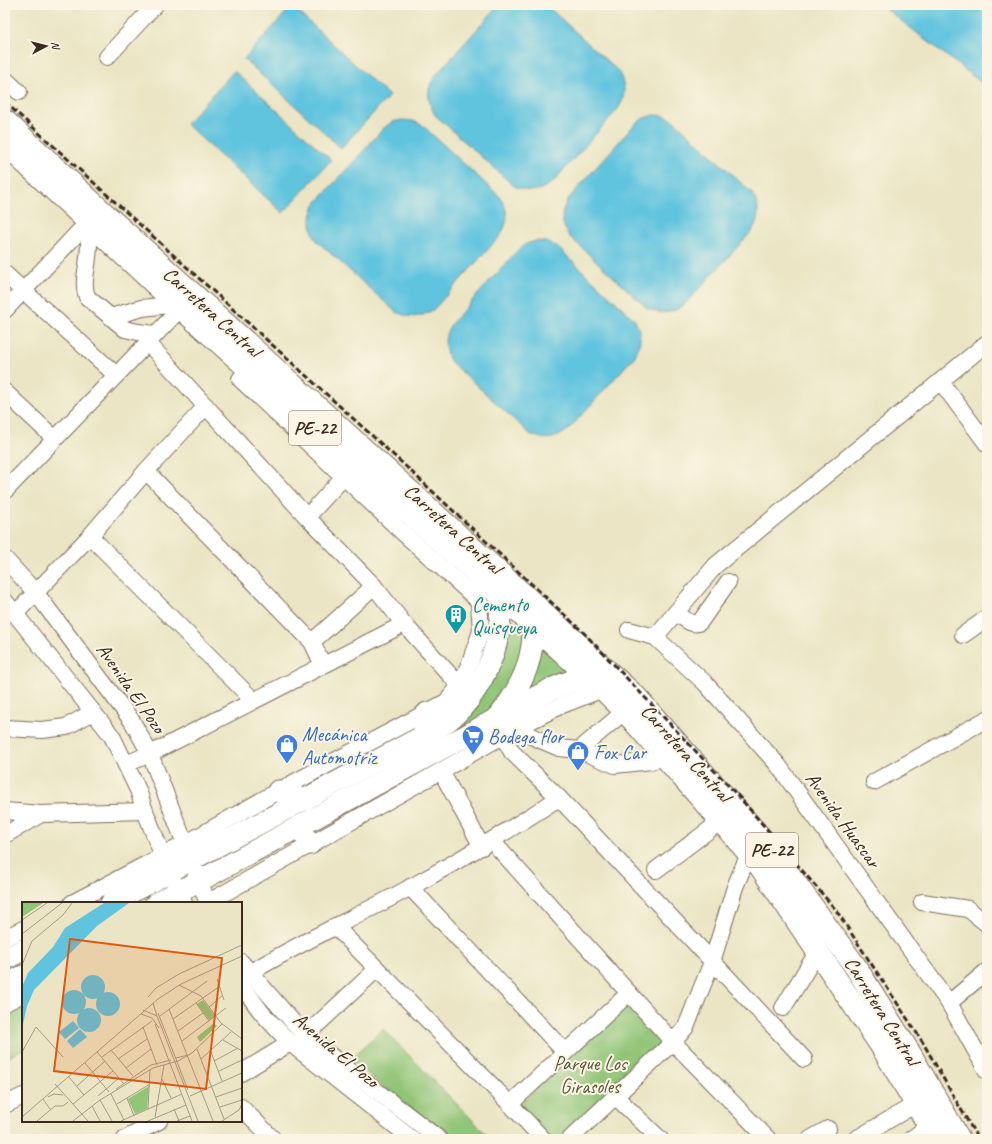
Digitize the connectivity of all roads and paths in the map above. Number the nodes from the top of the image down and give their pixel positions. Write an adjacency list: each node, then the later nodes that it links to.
1 (155, 5): 2 (street)
2 (107, 57)
3 (5, 80): 4 (street)
4 (19, 92)
5 (5, 121): 24 (highway, Carretera Central / PE-22)
6 (5, 144): 7 (highway, Carretera Central / PE-22)
7 (88, 222): 9 (street); 10 (highway, Carretera Central / PE-22); 12 (street)
8 (5, 274): 9 (street)
9 (23, 291): 11 (street); 15 (street)
10 (180, 306): 12 (street); 13 (street); 21 (highway, Carretera Central / PE-22)
11 (5, 310)
12 (111, 317): 13 (street)
13 (152, 339): 15 (street); 18 (street)
14 (987, 344): 16 (street)
15 (116, 376): 19 (street)
16 (941, 382): 20 (street); 34 (street)
17 (5, 392): 19 (street)
18 (206, 406): 22 (street); 25 (street)
19 (55, 439): 23 (street)
20 (987, 444)
21 (349, 470): 24 (highway, Carretera Central / PE-22); 25 (street); 31 (street)
22 (146, 471): 26 (street); 42 (street)
23 (5, 491)
24 (404, 497): 31 (highway, Carretera Central / PE-22); 33 (highway, Carretera Central / PE-22)
25 (307, 518): 29 (street)
26 (90, 536): 30 (street); 46 (street)
27 (5, 559): 30 (street, Avenida El Pozo)
28 (728, 582): 34 (street)
29 (374, 586): 37 (street); 42 (street)
30 (36, 593): 35 (street); 55 (street, Avenida El Pozo)
31 (489, 598): 38 (highway, Carretera Central / PE-22); 45 (street); 53 (main road)
32 (5, 602): 35 (street)
33 (532, 602): 38 (main road); 130 (highway, Carretera Central / PE-22)
34 (676, 613): 41 (street)
35 (15, 614): 48 (street)
36 (987, 618): 40 (street)
37 (404, 624): 43 (street); 45 (street)
38 (534, 626): 44 (highway, Carretera Central / PE-22); 51 (main road)
39 (629, 630): 41 (street)
40 (963, 635)
41 (655, 636): 102 (street, Avenida Huascar)
42 (312, 642): 43 (street)
43 (323, 665): 46 (street)
44 (596, 683): 47 (highway, Carretera Central / PE-22); 51 (highway)
45 (460, 686): 49 (street)
46 (253, 700): 55 (street)
47 (625, 711): 54 (street); 56 (highway, Carretera Central / PE-22)
48 (93, 712): 52 (street); 57 (street)
49 (427, 713): 53 (main road); 61 (street)
50 (987, 719): 60 (street)
51 (505, 727): 54 (street); 58 (street); 59 (main road); 62 (street)
52 (5, 728)
53 (423, 736): 59 (main road)
54 (579, 750): 56 (street)
55 (150, 754): 57 (street); 72 (street, Avenida El Pozo)
56 (666, 757): 67 (highway, Carretera Central / PE-22)
57 (126, 764): 65 (street)
58 (441, 771): 70 (street); 71 (street)
59 (364, 779): 63 (main road); 68 (main road)
60 (874, 782)
61 (278, 792): 63 (main road); 72 (street)
62 (559, 798): 71 (street); 92 (street)
63 (305, 800): 72 (main road)
64 (5, 811): 66 (street)
65 (145, 811): 66 (street); 74 (street)
66 (41, 814): 69 (street)
67 (722, 821): 73 (highway, Carretera Central / PE-22); 75 (street)
68 (299, 826): 70 (main road); 76 (main road)
69 (5, 834)
70 (310, 844): 83 (street)
71 (487, 844): 77 (street); 99 (street)
72 (188, 852): 74 (main road); 76 (street, Avenida El Pozo)
73 (749, 853): 90 (highway, Carretera Central / PE-22); 92 (street)
74 (166, 864): 78 (street); 79 (street); 80 (main road)
75 (656, 870)
76 (201, 880): 78 (main road); 82 (street, Avenida El Pozo)
77 (410, 887): 86 (street); 106 (street)
78 (181, 897): 81 (main road)
79 (74, 902)
80 (111, 902)
81 (160, 902)
82 (208, 902)
83 (210, 902)
84 (922, 902): 85 (street)
85 (987, 924)
86 (335, 926): 93 (street); 94 (street)
87 (22, 930): 88 (street)
88 (5, 938)
89 (22, 951): 91 (main road)
90 (818, 951): 103 (street); 113 (highway, Carretera Central / PE-22)
91 (5, 960)
92 (712, 962): 104 (street); 107 (street)
93 (377, 969): 105 (street); 112 (street)
94 (244, 971): 105 (street)
95 (987, 971): 102 (street)
96 (22, 977): 97 (main road)
97 (5, 986)
98 (242, 986): 105 (street, Avenida El Pozo)
99 (629, 993): 104 (street); 106 (street)
100 (22, 994): 101 (street)
101 (5, 1003)
102 (950, 1003): 109 (street, Avenida Huascar)
103 (783, 1008)
104 (673, 1042): 111 (street); 126 (street)
105 (298, 1043): 108 (street); 121 (street, Avenida El Pozo); 122 (street)
106 (566, 1052): 112 (street)
107 (804, 1059)
108 (242, 1071)
109 (987, 1071)
110 (22, 1096): 114 (street)
111 (615, 1096): 124 (street); 125 (street)
112 (510, 1104): 123 (street)
113 (916, 1104): 118 (highway, Carretera Central / PE-22); 128 (street)
114 (5, 1105)
115 (242, 1108): 120 (street)
116 (157, 1122): 119 (street)
117 (828, 1129): 127 (street)
118 (933, 1133): 129 (street)
119 (125, 1139)
120 (273, 1139)
121 (412, 1139)
122 (439, 1139)
123 (543, 1139)
124 (570, 1139)
125 (660, 1139)
126 (768, 1139)
127 (810, 1139)
128 (856, 1139)
129 (911, 1139)
130 (959, 1139)

